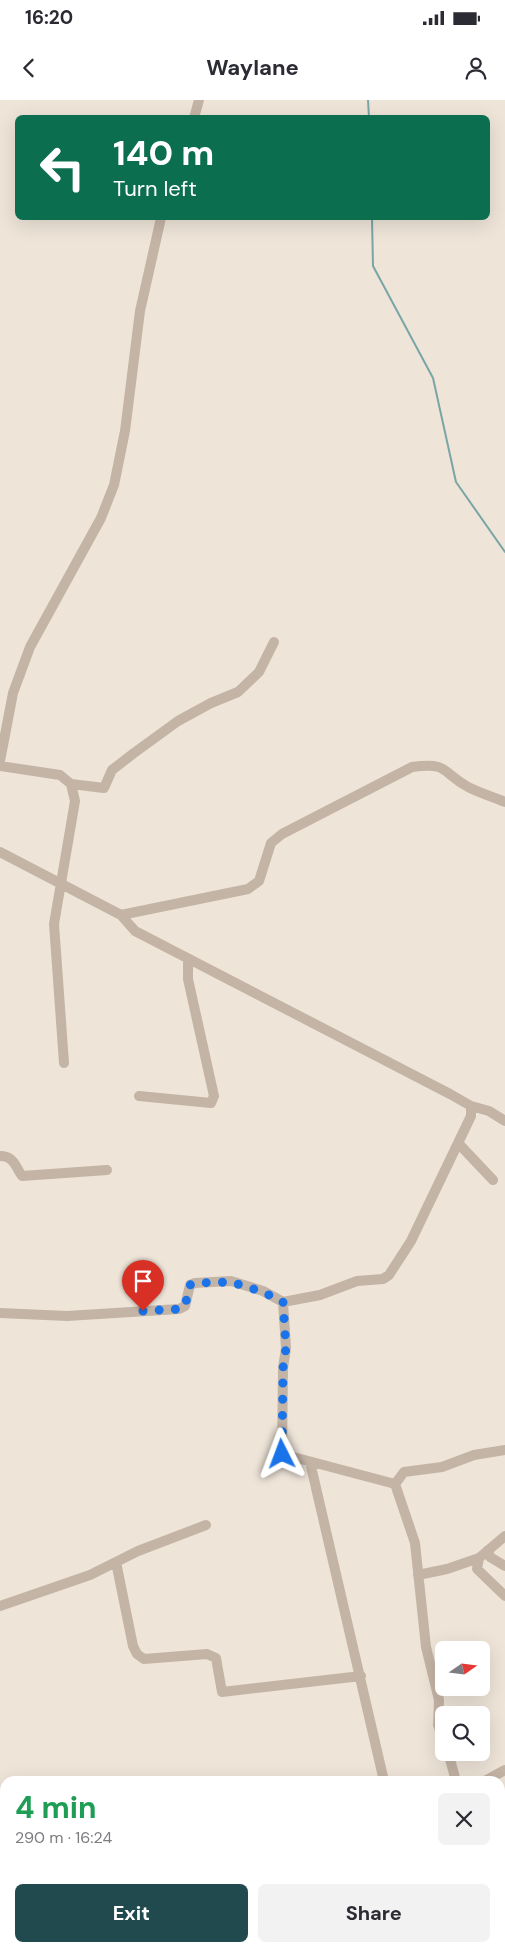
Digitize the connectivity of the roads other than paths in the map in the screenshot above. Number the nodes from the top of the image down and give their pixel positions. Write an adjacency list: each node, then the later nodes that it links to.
1 (199, 100): 2 (street)
2 (195, 115)
3 (161, 220): 5 (street)
4 (274, 642): 7 (street)
5 (0, 761)
6 (0, 766): 7 (street)
7 (71, 784): 10 (street)
8 (505, 802): 11 (street)
9 (0, 852): 10 (street)
10 (62, 884): 11 (street); 13 (street)
11 (121, 915): 12 (street)
12 (188, 959): 14 (street); 15 (street)
13 (64, 1063)
14 (139, 1096)
15 (470, 1106): 16 (street); 17 (street)
16 (505, 1121)
17 (458, 1143): 20 (street); 21 (street)
18 (0, 1156): 19 (street)
19 (107, 1170)
20 (493, 1180)
21 (283, 1302): 22 (street); 24 (street)
22 (0, 1313)
23 (505, 1450): 25 (street)
24 (310, 1462): 25 (street); 35 (street)
25 (395, 1484): 32 (street)
26 (206, 1525): 30 (street)
27 (505, 1536): 28 (street)
28 (488, 1550): 29 (street); 31 (street)
29 (479, 1558): 32 (street); 33 (street)
30 (116, 1562): 34 (street); 35 (street)
31 (505, 1566)
32 (418, 1576): 36 (street)
33 (505, 1596)
34 (0, 1606)
35 (361, 1676): 38 (street)
36 (439, 1706)
37 (450, 1761): 39 (street)
38 (383, 1776)
39 (455, 1776)

